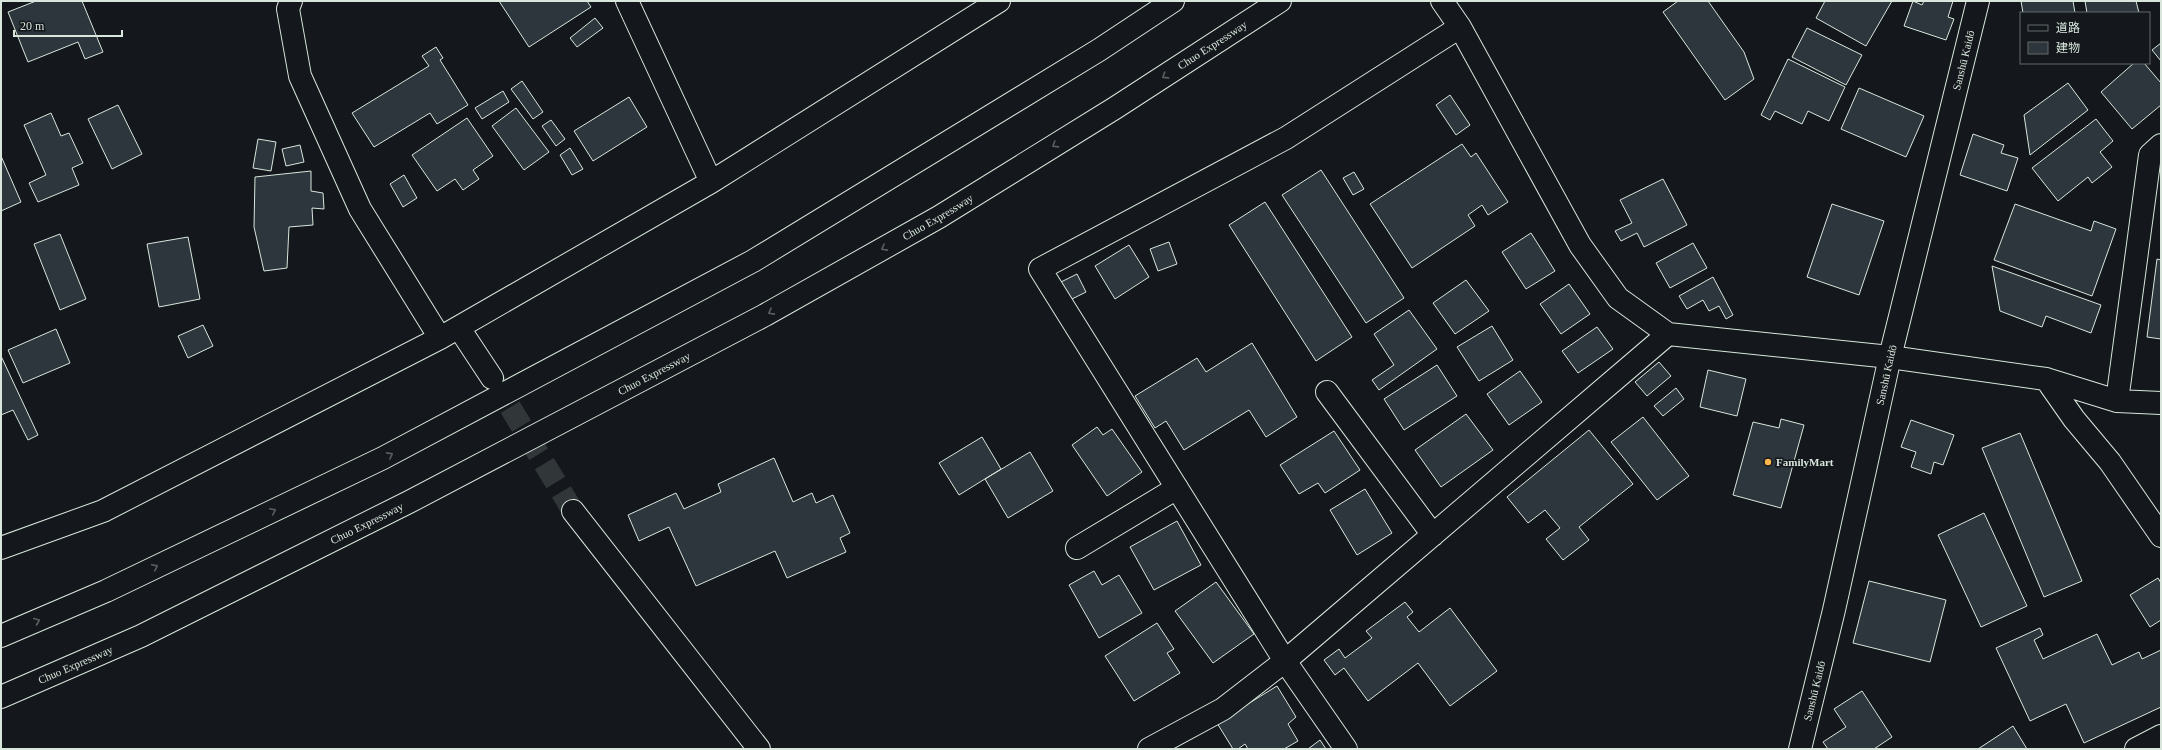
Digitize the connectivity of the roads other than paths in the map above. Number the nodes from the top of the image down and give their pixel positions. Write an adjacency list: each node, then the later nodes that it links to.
1 (291, 1): 11 (main road)
2 (627, 1): 10 (main road)
3 (999, 1): 10 (main road)
4 (1173, 1): 25 (main road, one-way to 4)
5 (1280, 1): 27 (main road, Chuo Expressway, one-way to 27)
6 (1442, 1): 8 (main road)
7 (1978, 1): 13 (main road, Sanshū Kaidō)
8 (1460, 27): 12 (main road); 19 (main road)
9 (2161, 145): 17 (main road)
10 (711, 182): 11 (main road)
11 (449, 333): 14 (main road); 23 (main road)
12 (1668, 334): 13 (main road); 21 (main road)
13 (1890, 357): 15 (main road); 32 (main road, Sanshū Kaidō)
14 (492, 378)
15 (2046, 379): 17 (main road); 22 (main road)
16 (1327, 392): 21 (main road)
17 (2117, 401): 18 (main road)
18 (2161, 403)
19 (1177, 488): 24 (main road); 26 (main road)
20 (573, 511): 29 (main road)
21 (1432, 535): 26 (main road)
22 (2161, 536)
23 (1, 548)
24 (1077, 548)
25 (1, 636)
26 (1285, 662): 30 (main road); 31 (main road)
27 (1, 697)
28 (2161, 736): 33 (main road)
29 (759, 749)
30 (1149, 749)
31 (1346, 749)
32 (1800, 749)
33 (2136, 749)

